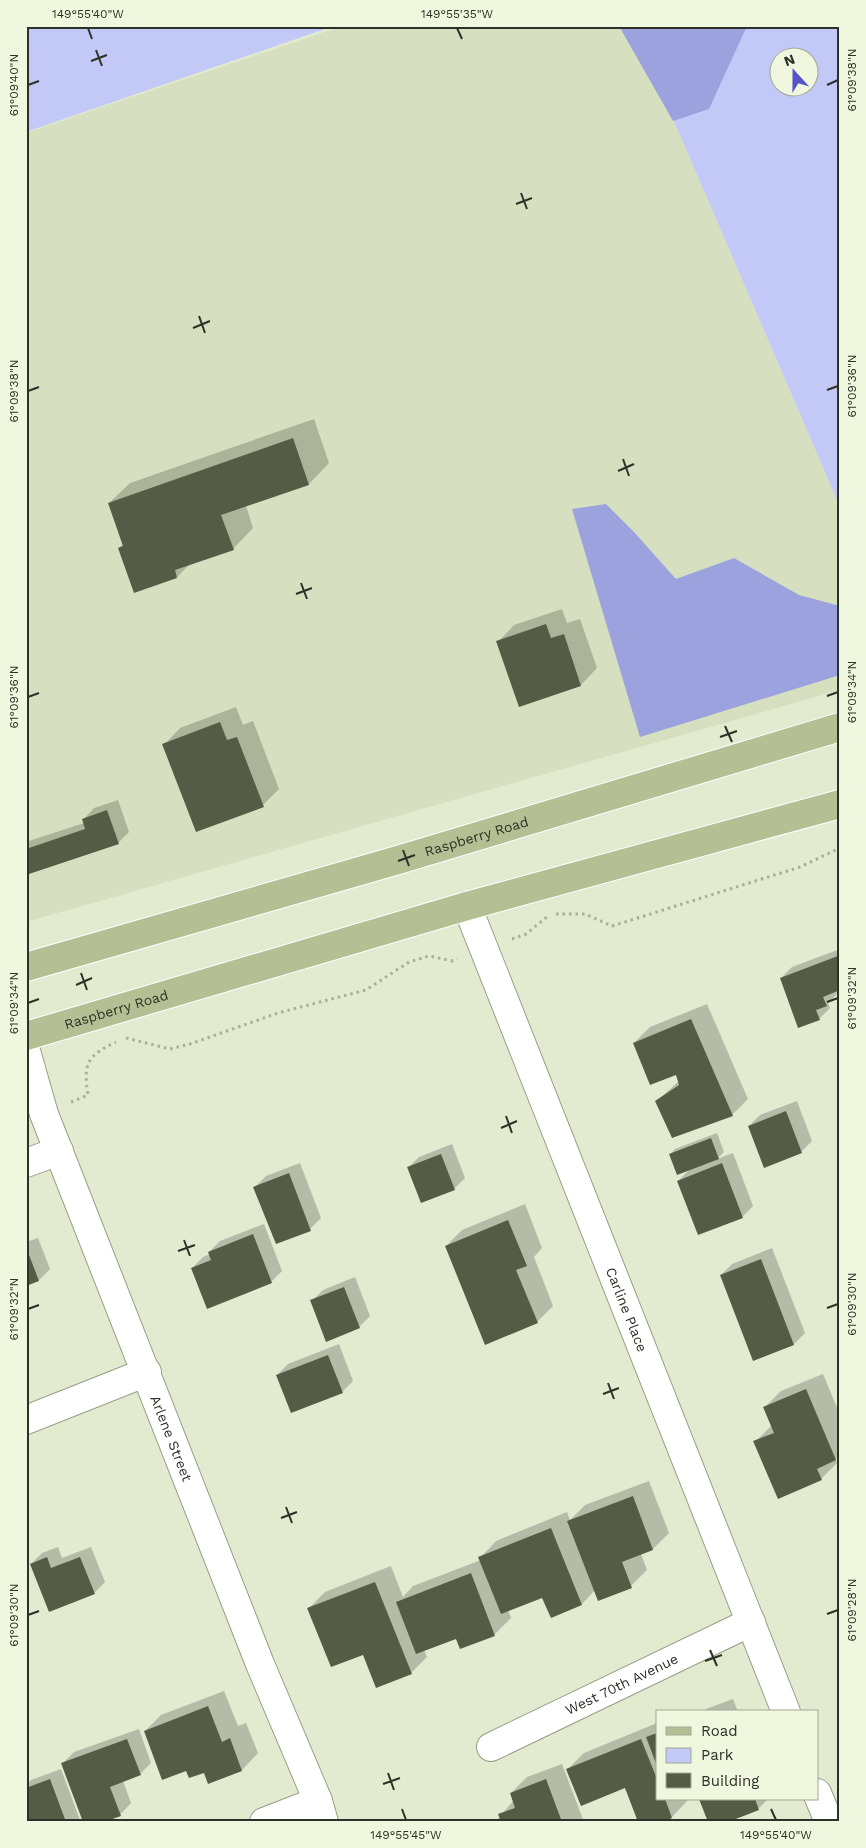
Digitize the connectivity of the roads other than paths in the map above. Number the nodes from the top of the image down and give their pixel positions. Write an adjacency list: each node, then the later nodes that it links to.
1 (840, 727): 4 (main road, Raspberry Road)
2 (840, 804): 3 (main road, Raspberry Road)
3 (467, 906): 5 (main road, Raspberry Road); 11 (street, Carline Place)
4 (26, 967)
5 (26, 1036)
6 (26, 1051): 7 (street, Arlene Street)
7 (59, 1150): 8 (street); 9 (street, Arlene Street)
8 (26, 1163)
9 (147, 1372): 10 (street); 15 (street, Arlene Street)
10 (26, 1420)
11 (751, 1622): 12 (street, Carline Place); 13 (street, West 70th Avenue)
12 (785, 1710)
13 (492, 1747)
14 (818, 1796): 17 (street)
15 (321, 1811): 16 (street)
16 (264, 1822)
17 (828, 1822)

